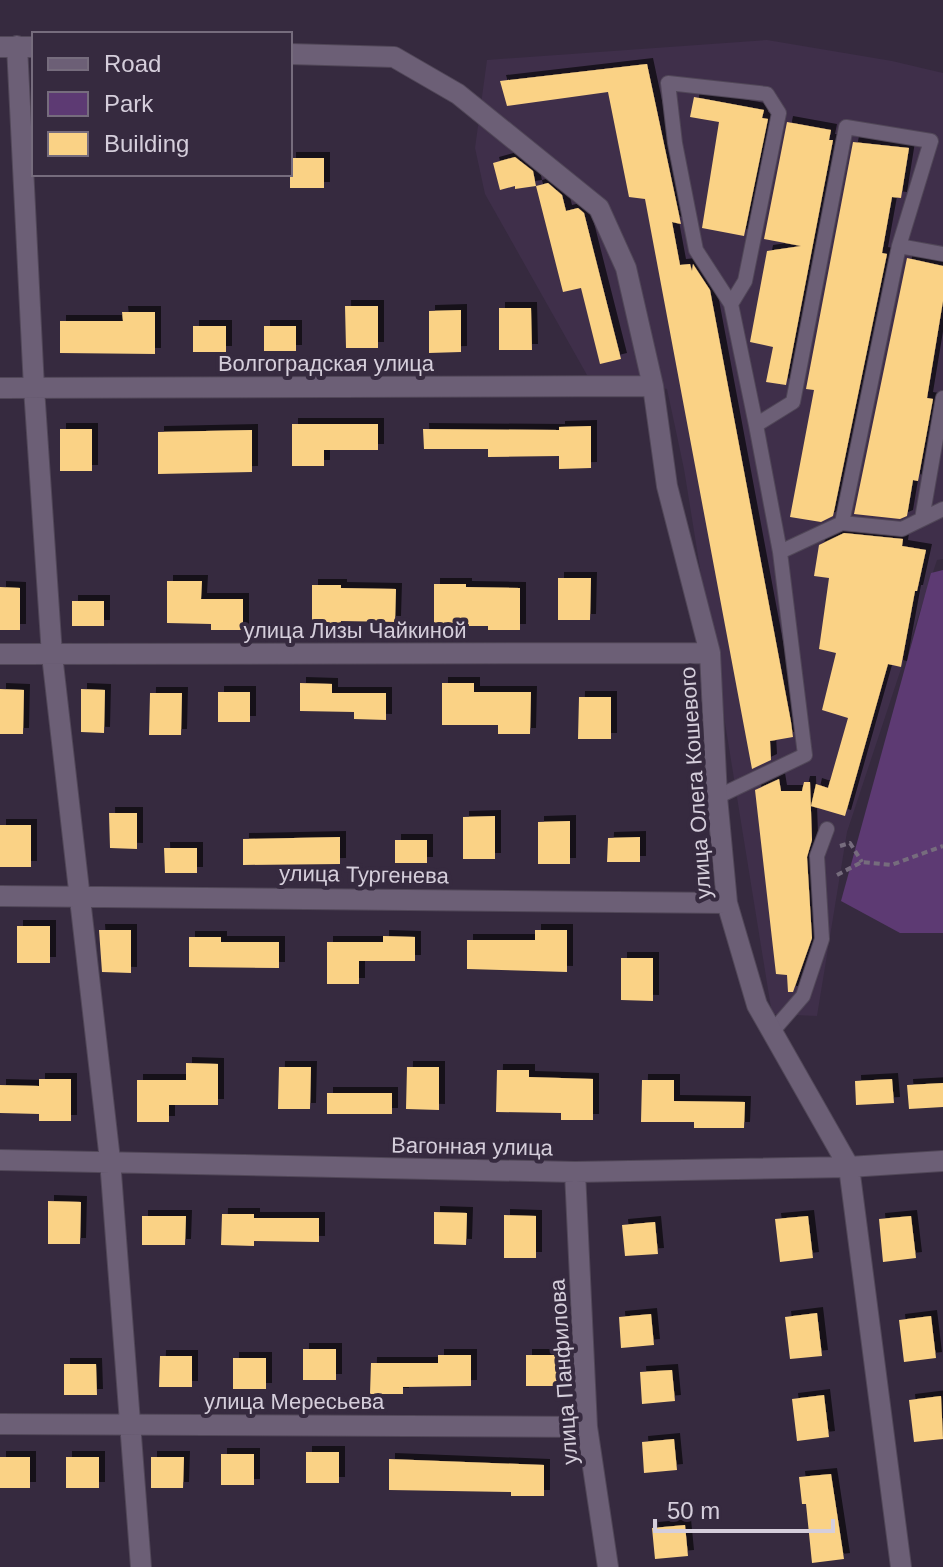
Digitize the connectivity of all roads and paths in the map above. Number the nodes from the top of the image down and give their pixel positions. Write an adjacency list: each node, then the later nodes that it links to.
1 (17, 47): 8 (street)
2 (292, 54): 6 (street, улица Олега Кошевого)
3 (899, 246): 4 (lane); 10 (lane); 13 (lane)
4 (943, 254)
5 (731, 304): 5 (lane); 10 (lane)
6 (653, 386): 8 (street, Волгоградская улица); 15 (street, улица Олега Кошевого)
7 (0, 388): 8 (street, Волгоградская улица)
8 (34, 388): 17 (street)
9 (943, 398): 12 (lane)
10 (756, 425): 14 (lane)
11 (943, 509): 12 (lane)
12 (922, 519): 13 (lane)
13 (842, 523): 14 (lane)
14 (780, 552): 18 (lane)
15 (710, 653): 17 (street, улица Лизы Чайкиной); 18 (street, улица Олега Кошевого)
16 (0, 654): 17 (street, улица Лизы Чайкиной)
17 (52, 655): 22 (street)
18 (717, 797): 24 (street, улица Олега Кошевого)
19 (827, 829): 21 (lane)
20 (943, 846): 21 (path)
21 (818, 873): 25 (lane)
22 (81, 895): 23 (street, улица Тургенева); 24 (street, улица Тургенева); 27 (street)
23 (0, 896)
24 (727, 903): 25 (street, улица Олега Кошевого)
25 (771, 1033): 29 (street, улица Олега Кошевого)
26 (0, 1160): 27 (street, Вагонная улица)
27 (110, 1160): 30 (street, Вагонная улица); 32 (street)
28 (943, 1161): 29 (street, Вагонная улица)
29 (849, 1167): 30 (street, Вагонная улица); 36 (street, улица Олега Кошевого)
30 (575, 1172): 33 (street, улица Панфилова)
31 (0, 1424): 32 (street, улица Мересьева)
32 (130, 1424): 33 (street, улица Мересьева); 34 (street)
33 (587, 1427): 35 (street, улица Панфилова)
34 (141, 1567)
35 (608, 1567)
36 (901, 1567)

